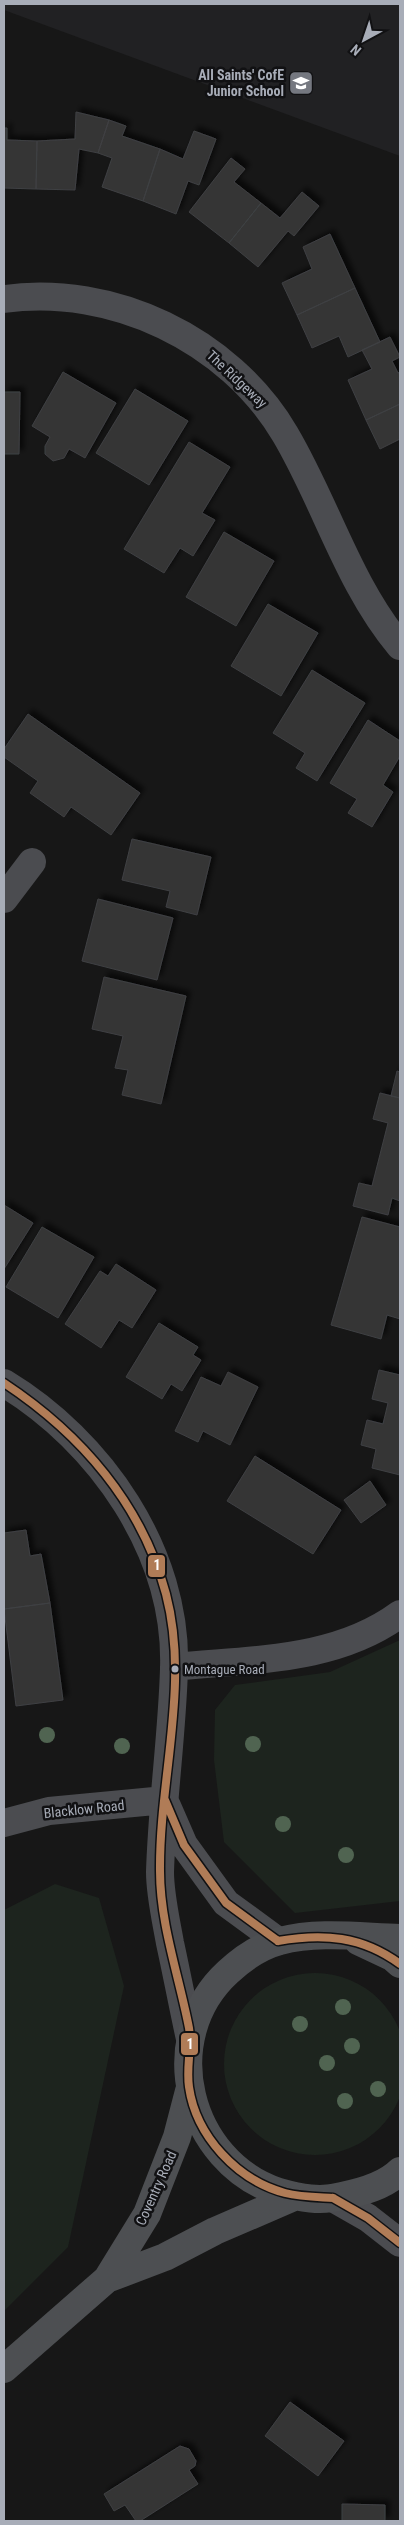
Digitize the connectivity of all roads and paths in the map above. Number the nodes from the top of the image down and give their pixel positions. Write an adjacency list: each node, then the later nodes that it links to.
1 (4, 300): 2 (street, The Ridgeway)
2 (400, 646)
3 (32, 862): 4 (street)
4 (4, 899)
5 (4, 1383): 7 (street)
6 (400, 1614): 7 (street)
7 (174, 1667): 8 (street)
8 (165, 1800): 9 (street, Blacklow Road); 12 (street); 14 (street)
9 (4, 1823)
10 (342, 1936): 11 (main road, Coventry Road); 12 (main road, Coventry Road); 13 (main road, Coventry Road)
11 (400, 1938)
12 (278, 1941): 14 (main road, Coventry Road)
13 (400, 1964)
14 (190, 2039): 15 (main road, Coventry Road)
15 (190, 2091): 17 (main road, Coventry Road); 20 (main road, Coventry Road)
16 (400, 2171): 18 (main road, Coventry Road)
17 (294, 2197): 18 (main road, Coventry Road); 20 (main road, Coventry Road)
18 (333, 2198): 19 (street)
19 (400, 2243)
20 (107, 2278): 21 (main road, Coventry Road)
21 (4, 2369)

